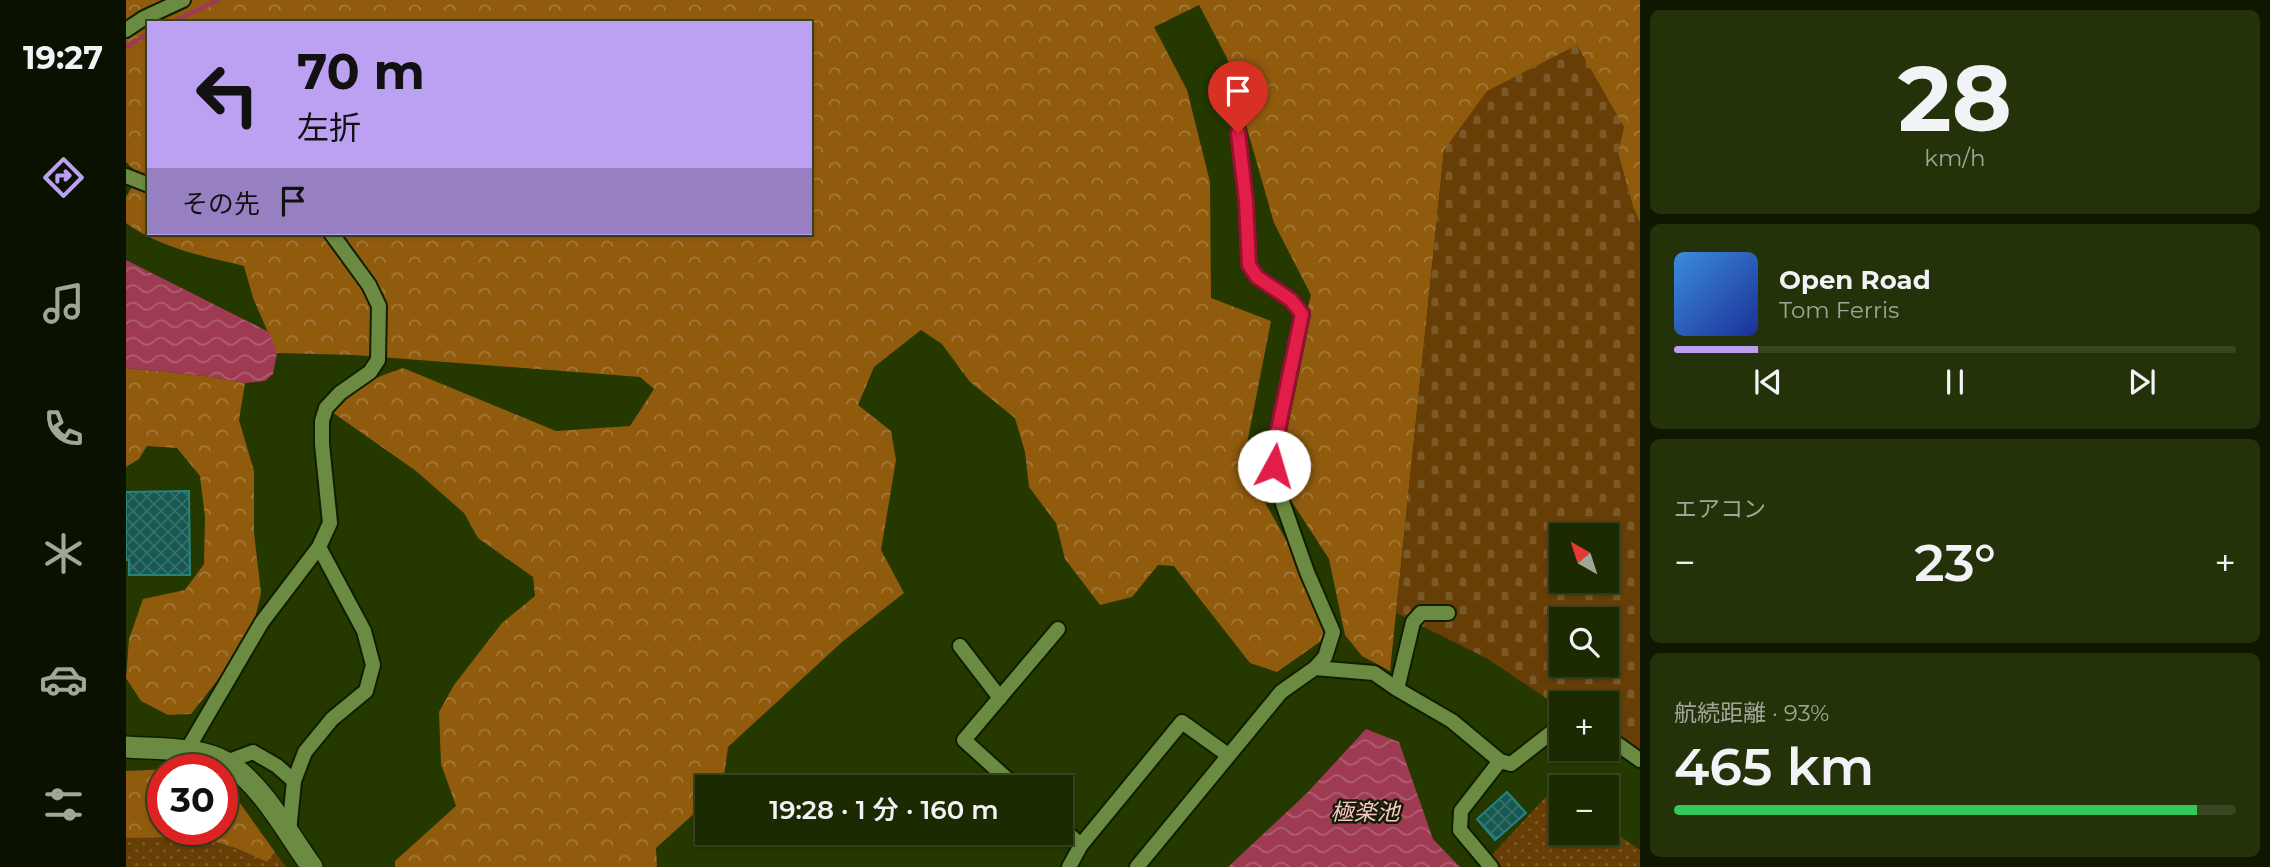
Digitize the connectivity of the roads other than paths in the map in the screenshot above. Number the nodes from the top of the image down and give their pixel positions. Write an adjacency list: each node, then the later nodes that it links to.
1 (183, 0): 2 (street)
2 (126, 30)
3 (1238, 133): 11 (street)
4 (126, 176): 5 (street)
5 (147, 184)
6 (332, 235): 7 (street)
7 (319, 547): 17 (street); 25 (street)
8 (1448, 613): 12 (street)
9 (1058, 629): 13 (street)
10 (960, 646): 13 (street)
11 (1315, 667): 12 (street); 19 (street)
12 (1397, 689): 22 (street)
13 (1000, 698): 24 (street)
14 (1549, 734): 22 (street)
15 (1619, 745): 21 (street)
16 (126, 747): 17 (main road)
17 (187, 750): 18 (main road)
18 (200, 754)
19 (1228, 755): 28 (street); 31 (street)
20 (238, 758): 25 (street)
21 (1640, 760)
22 (1500, 761): 32 (street)
23 (238, 772): 26 (main road)
24 (1003, 775)
25 (294, 781): 26 (street)
26 (288, 834): 29 (main road)
27 (1073, 838): 28 (street)
28 (1081, 845): 30 (street)
29 (312, 867)
30 (1069, 867)
31 (1137, 867)
32 (1490, 867)

